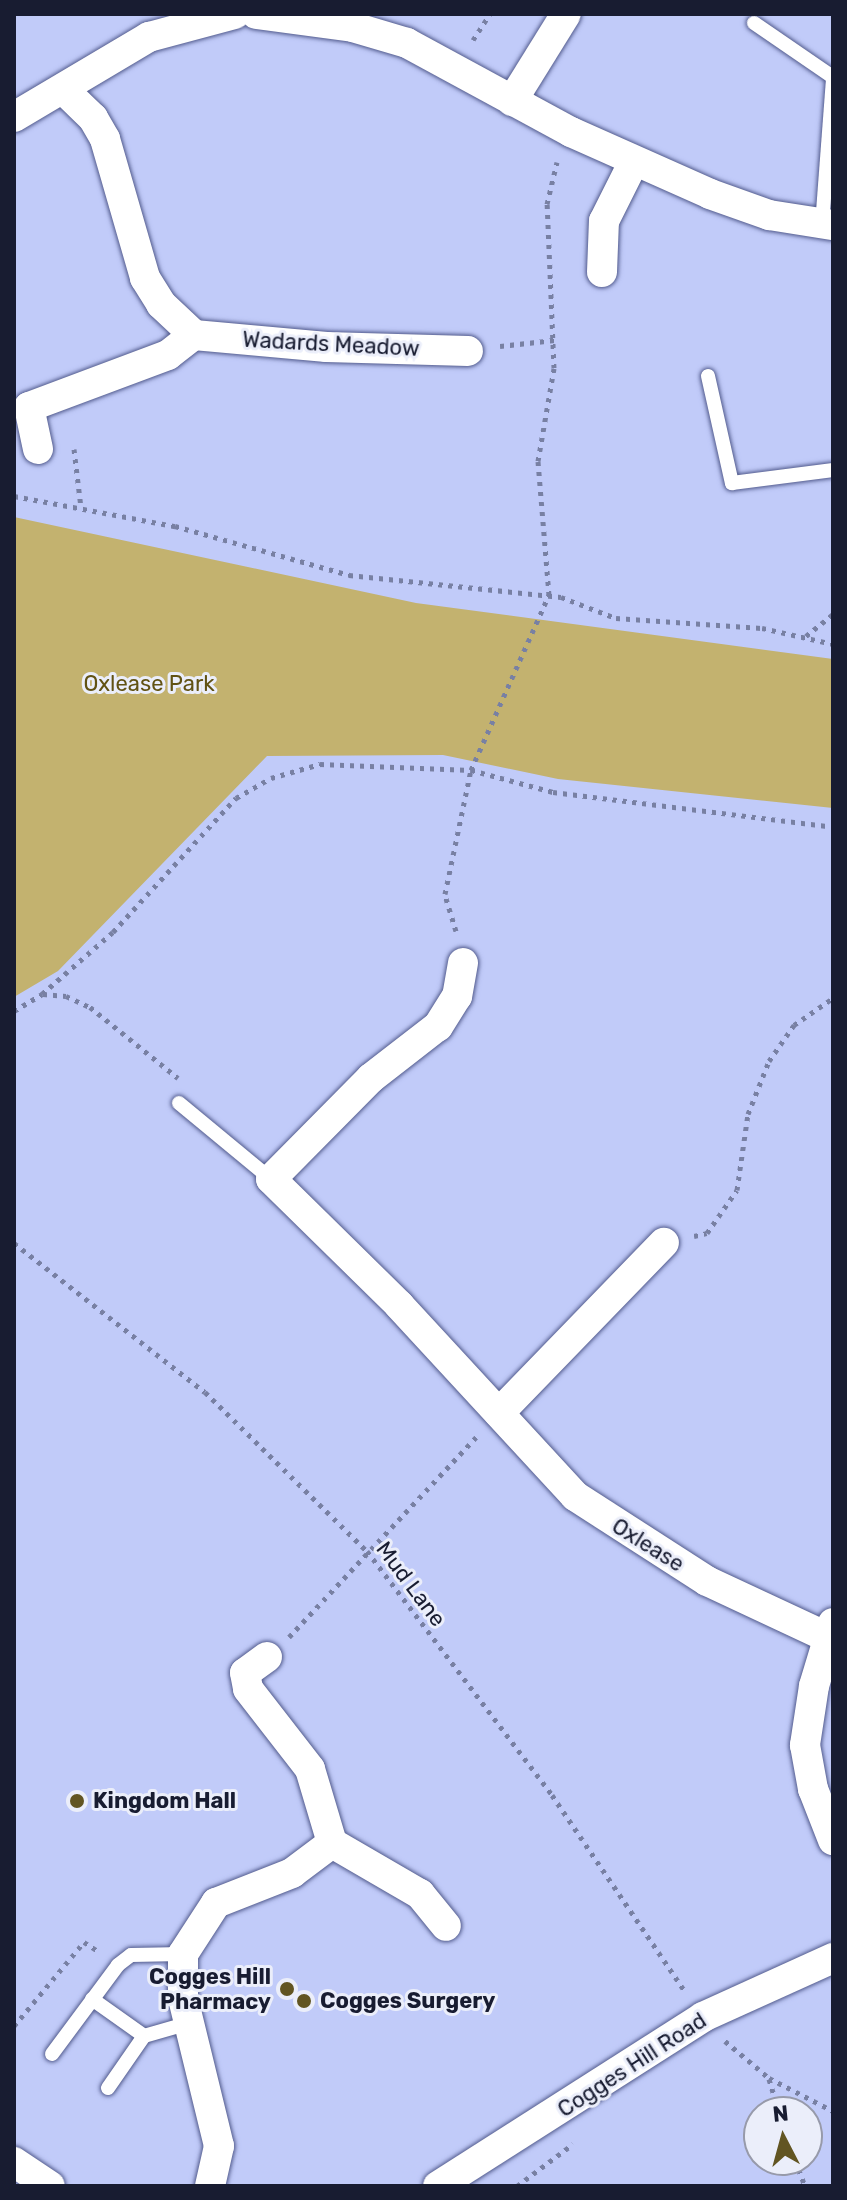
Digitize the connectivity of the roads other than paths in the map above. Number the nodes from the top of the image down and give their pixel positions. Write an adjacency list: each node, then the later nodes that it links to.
1 (235, 14): 6 (street)
2 (256, 14): 7 (street)
3 (566, 14): 7 (street)
4 (754, 23): 5 (lane)
5 (833, 78): 10 (lane)
6 (65, 91): 8 (street); 12 (street)
7 (512, 101): 9 (street)
8 (14, 117)
9 (634, 161): 10 (street); 11 (street)
10 (828, 226)
11 (602, 272)
12 (194, 335): 13 (street, Wadards Meadow); 15 (street)
13 (468, 351)
14 (708, 376): 16 (lane)
15 (38, 449)
16 (833, 470)
17 (463, 963): 19 (street)
18 (179, 1103): 19 (lane, Oxlease)
19 (271, 1179): 21 (street, Oxlease)
20 (664, 1243): 21 (street)
21 (499, 1413): 22 (street, Oxlease)
22 (830, 1630): 24 (street, Oxlease)
23 (267, 1657): 25 (street)
24 (833, 1840)
25 (332, 1843): 26 (street); 27 (street)
26 (446, 1926)
27 (183, 1954): 29 (lane); 30 (street)
28 (833, 1958): 37 (street, Cogges Hill Road)
29 (92, 1999): 31 (lane); 32 (lane)
30 (189, 2023): 31 (lane); 36 (street)
31 (144, 2036): 33 (lane)
32 (52, 2054)
33 (108, 2088)
34 (14, 2162): 35 (street)
35 (50, 2186)
36 (210, 2186)
37 (438, 2186)

